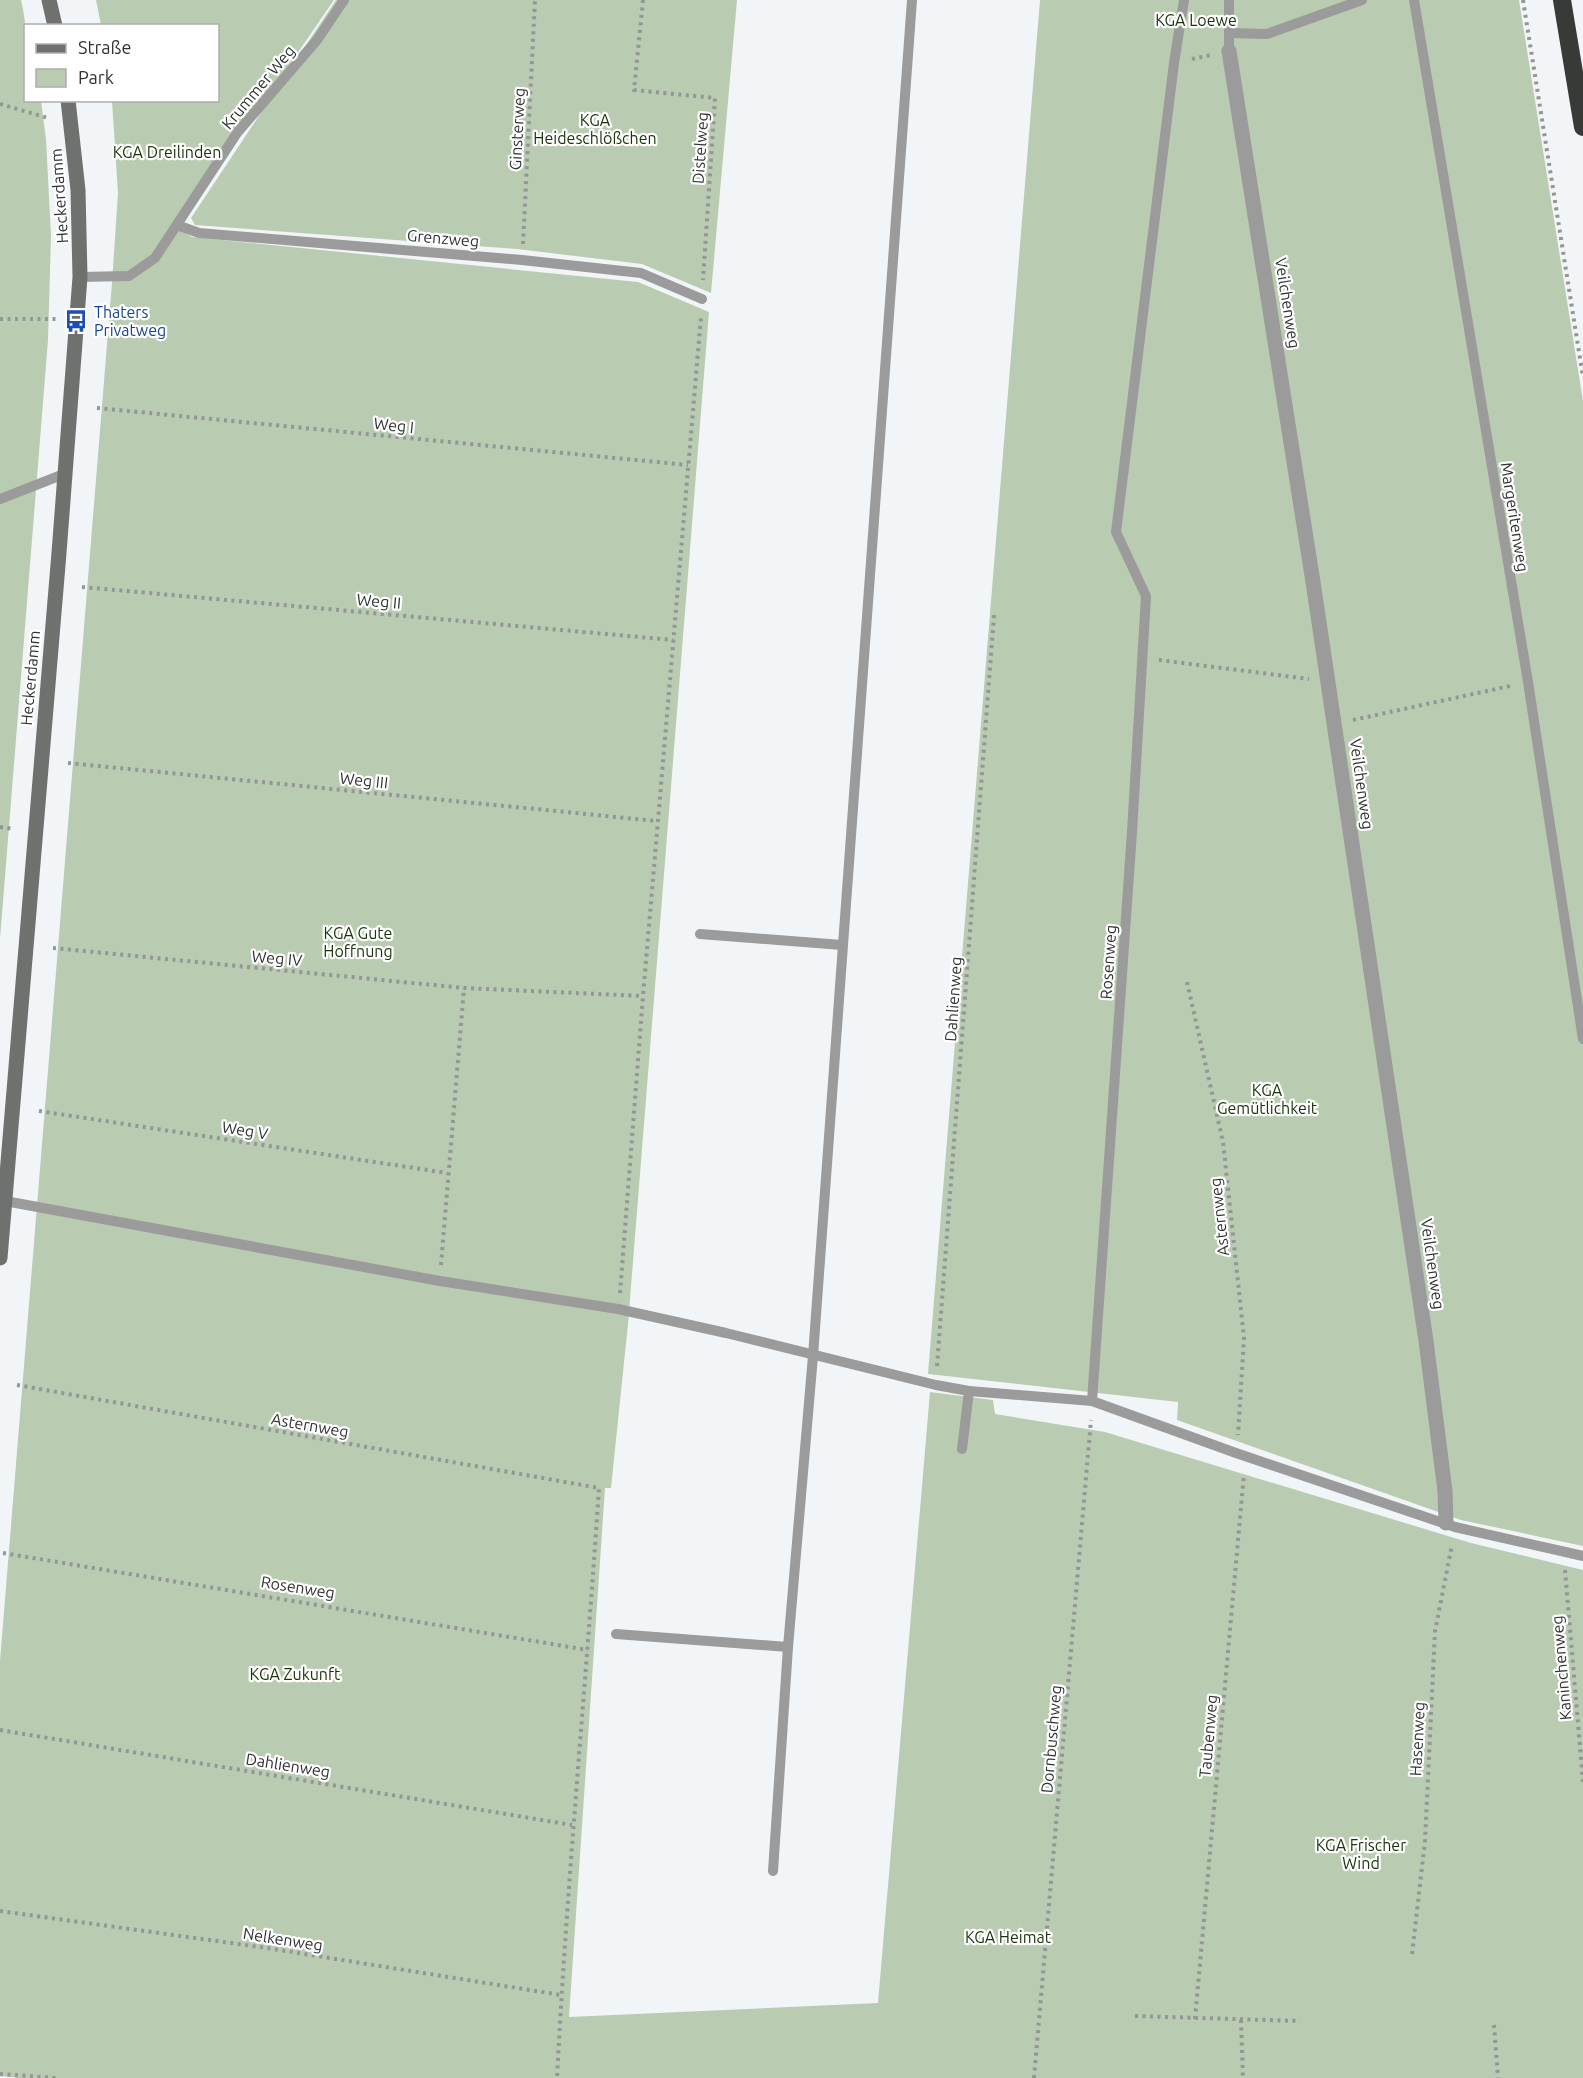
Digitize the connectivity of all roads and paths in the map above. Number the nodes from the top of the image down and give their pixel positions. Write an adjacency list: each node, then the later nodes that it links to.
1 (49, 0): 12 (street)
2 (344, 0): 20 (lane, Krummer Weg)
3 (535, 0): 21 (path, Ginsterweg)
4 (643, 0): 23 (path, Distelweg)
5 (912, 0): 43 (lane)
6 (1184, 0): 15 (lane)
7 (1229, 0): 13 (lane)
8 (1362, 0): 13 (lane)
9 (1414, 0): 36 (lane, Margeritenweg)
10 (1523, 0): 26 (path)
11 (1562, 0): 19 (highway)
12 (55, 24)
13 (1229, 33): 14 (lane)
14 (1229, 51): 15 (path); 35 (street, Veilchenweg)
15 (1174, 63): 34 (lane, Rosenweg)
16 (68, 102): 22 (street, Heckerdamm)
17 (0, 104): 18 (path)
18 (48, 118)
19 (1583, 127)
20 (177, 225): 21 (lane, Grenzweg); 22 (lane, Krummer Weg)
21 (522, 260): 23 (lane, Grenzweg)
22 (80, 277): 29 (street, Heckerdamm)
23 (702, 299): 28 (path)
24 (0, 319): 25 (path)
25 (58, 319)
26 (1583, 377)
27 (97, 408): 28 (path, Weg I)
28 (688, 465): 33 (path)
29 (64, 474): 30 (lane); 51 (street, Heckerdamm)
30 (0, 500)
31 (82, 587): 33 (path, Weg II)
32 (994, 615): 57 (path, Dahlienweg)
33 (673, 640): 39 (path)
34 (1143, 658): 35 (path); 59 (lane, Rosenweg)
35 (1328, 681): 37 (street, Veilchenweg)
36 (1528, 682): 37 (path); 48 (lane, Margeritenweg)
37 (1335, 723): 62 (street, Veilchenweg)
38 (68, 763): 39 (path, Weg III)
39 (657, 821): 47 (path)
40 (0, 827): 41 (path)
41 (14, 829)
42 (700, 934): 43 (lane)
43 (842, 945): 55 (lane)
44 (52, 948): 46 (path, Weg IV)
45 (1187, 982): 61 (path, Asternweg)
46 (464, 988): 47 (path, Weg IV); 50 (path)
47 (642, 996): 54 (path)
48 (1583, 1039)
49 (39, 1111): 50 (path, Weg V)
50 (447, 1173): 53 (path)
51 (4, 1201): 52 (street, Heckerdamm); 53 (lane)
52 (0, 1258)
53 (440, 1281): 54 (lane)
54 (618, 1309): 55 (lane)
55 (813, 1356): 57 (lane); 67 (lane)
56 (17, 1385): 68 (path, Asternweg)
57 (936, 1385): 58 (lane)
58 (969, 1391): 59 (lane); 60 (lane)
59 (1092, 1401): 61 (lane); 84 (path, Dornbuschweg)
60 (962, 1449)
61 (1241, 1454): 62 (lane); 77 (path, Taubenweg)
62 (1451, 1525): 63 (lane); 74 (path, Hasenweg)
63 (1564, 1552): 65 (lane); 70 (path, Kaninchenweg)
64 (3, 1553): 68 (path, Rosenweg)
65 (1583, 1556)
66 (616, 1634): 67 (lane)
67 (788, 1647): 72 (lane)
68 (588, 1650): 71 (path)
69 (0, 1730): 71 (path, Dahlienweg)
70 (1583, 1782)
71 (572, 1825): 75 (path)
72 (773, 1871)
73 (0, 1911): 75 (path, Nelkenweg)
74 (1412, 1954)
75 (561, 1995): 83 (path)
76 (1135, 2016): 77 (path)
77 (1195, 2019): 78 (path)
78 (1241, 2020): 79 (path); 85 (path)
79 (1300, 2021)
80 (1494, 2025): 86 (path)
81 (0, 2074): 82 (path)
82 (57, 2078)
83 (556, 2078)
84 (1034, 2078)
85 (1244, 2078)
86 (1498, 2078)

